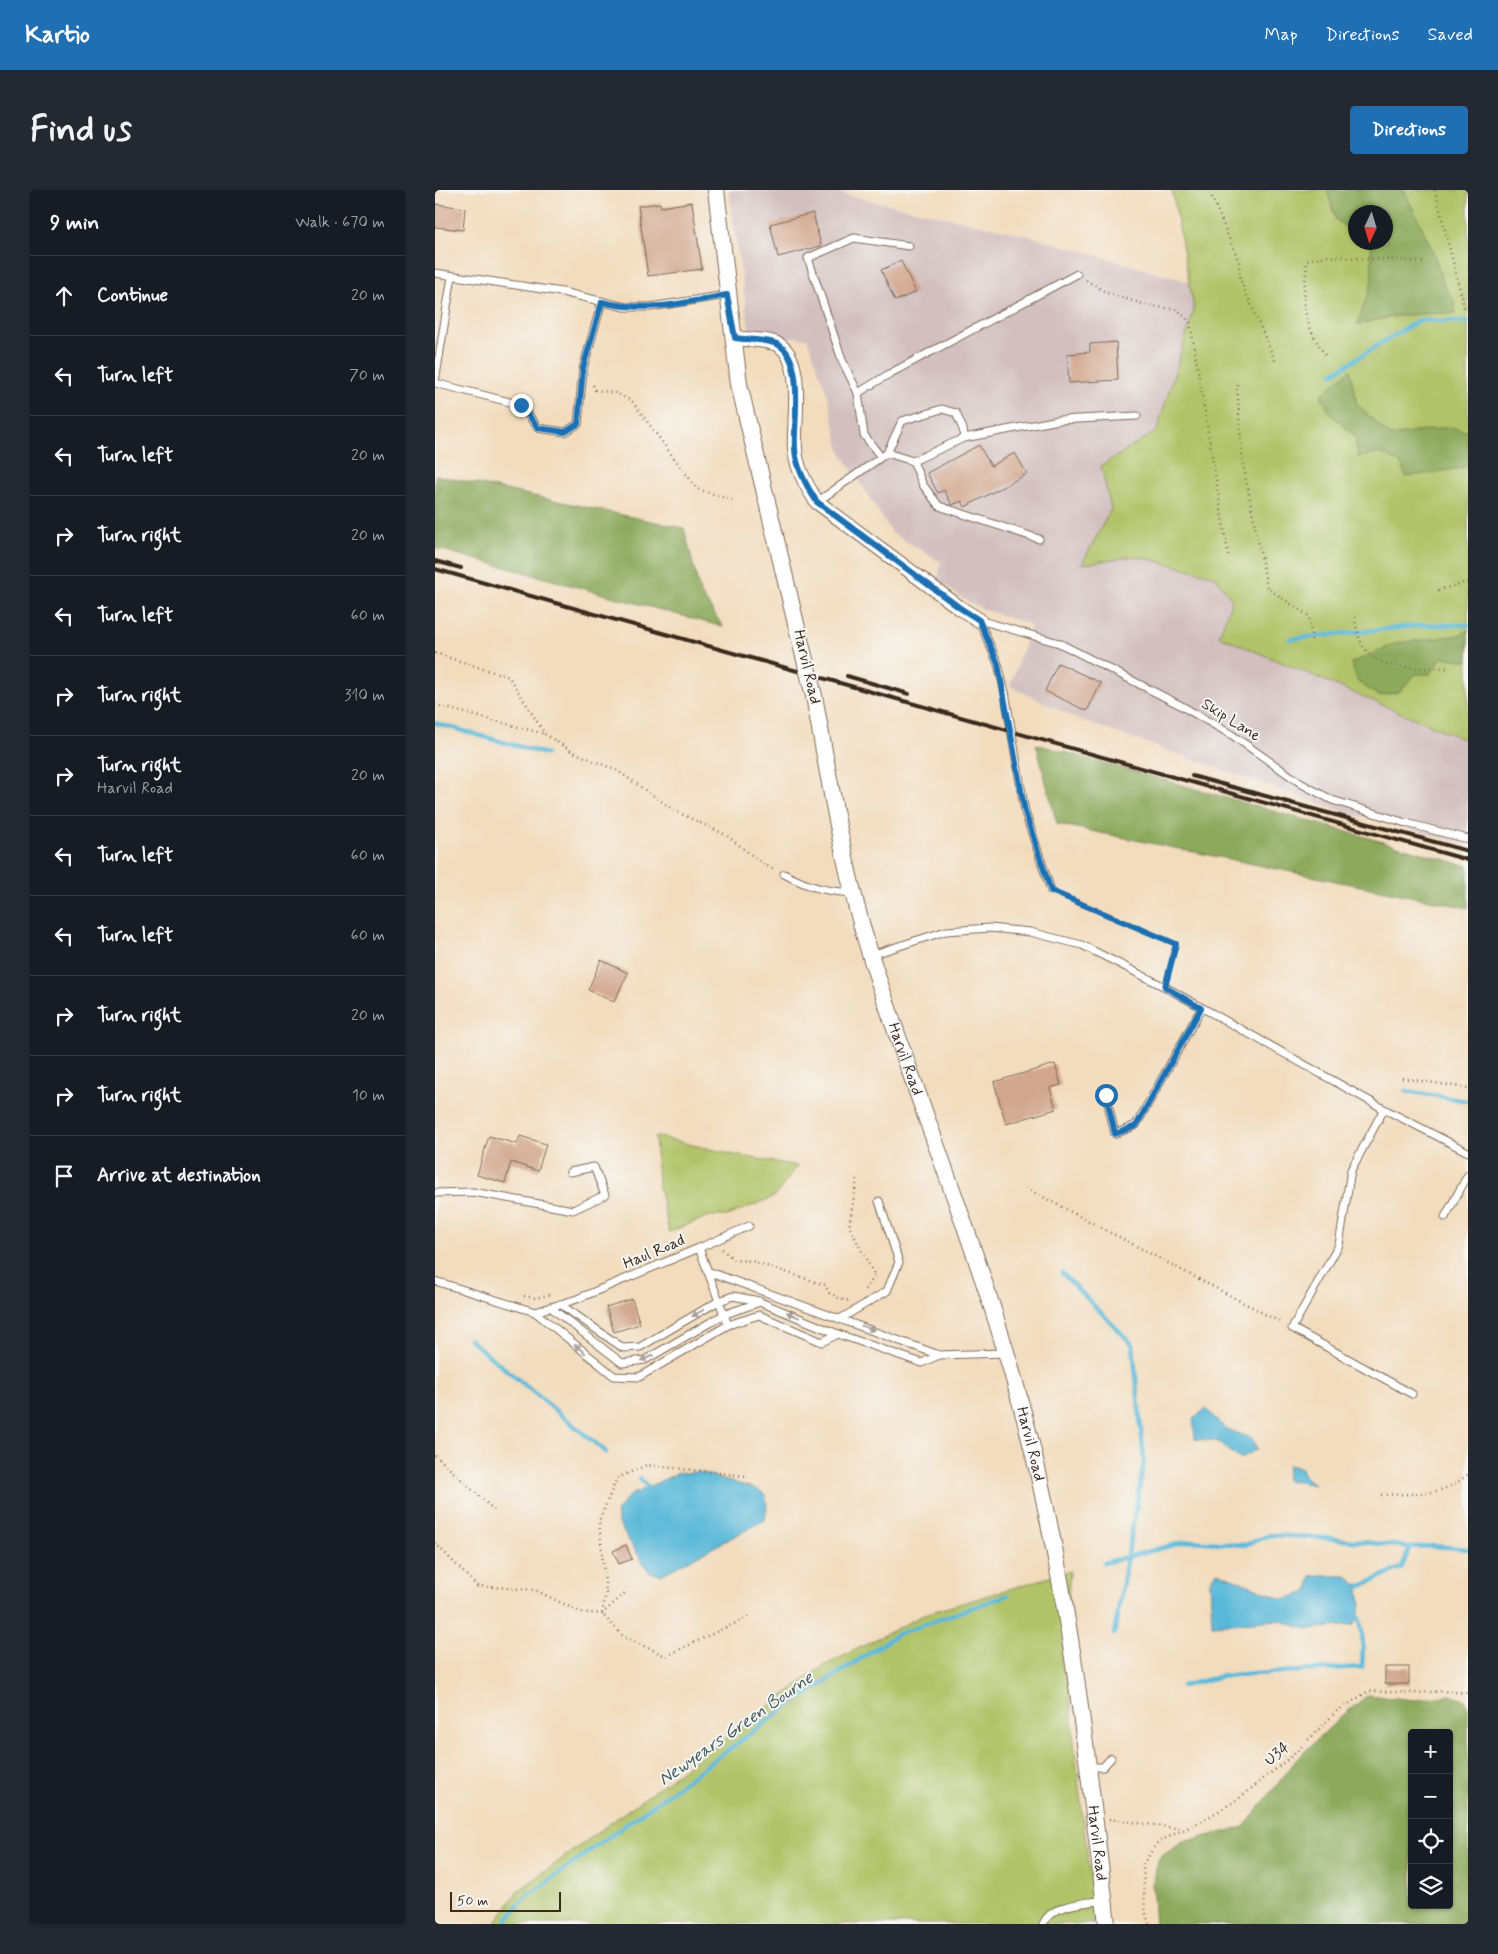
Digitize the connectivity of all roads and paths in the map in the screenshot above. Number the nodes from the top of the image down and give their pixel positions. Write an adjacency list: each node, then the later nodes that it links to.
1 (716, 190): 9 (street, Harvil Road)
2 (1435, 190): 11 (path)
3 (1211, 197): 14 (path)
4 (909, 246): 18 (lane)
5 (1424, 262): 13 (path)
6 (435, 273): 8 (lane)
7 (1077, 274): 18 (lane); 26 (path)
8 (452, 276): 10 (lane); 16 (lane)
9 (727, 295): 10 (lane); 12 (street, Harvil Road)
10 (602, 302): 15 (lane)
11 (1465, 310)
12 (735, 338): 24 (street); 39 (street, Harvil Road, bridge)
13 (1325, 354)
14 (1276, 363)
15 (583, 368): 16 (lane); 23 (path)
16 (435, 382)
17 (1237, 384): 31 (path)
18 (858, 393): 21 (lane)
19 (1137, 416): 20 (lane)
20 (963, 438): 21 (lane); 22 (lane)
21 (883, 454): 22 (lane); 24 (lane)
22 (913, 461): 25 (lane)
23 (732, 500)
24 (817, 502): 30 (street)
25 (1039, 539)
26 (1229, 559)
27 (1468, 582): 28 (path)
28 (1438, 590)
29 (1355, 617): 33 (path)
30 (979, 620): 36 (lane, Skip Lane); 38 (lane, bridge)
31 (1312, 643)
32 (435, 653): 35 (path)
33 (1447, 668)
34 (435, 705): 35 (path)
35 (545, 734): 37 (path)
36 (1468, 839)
37 (784, 874): 39 (lane)
38 (1051, 891): 41 (path)
39 (853, 893): 40 (street, Harvil Road)
40 (870, 955): 41 (lane); 68 (street, Harvil Road)
41 (1165, 987): 42 (lane)
42 (1201, 1008): 45 (lane); 46 (lane)
43 (1402, 1078): 44 (path)
44 (1468, 1088)
45 (1106, 1095)
46 (1384, 1109): 47 (lane); 66 (lane)
47 (1468, 1152)
48 (571, 1172): 51 (lane)
49 (1468, 1175): 53 (lane)
50 (1026, 1188): 66 (path)
51 (435, 1193)
52 (879, 1200): 64 (lane)
53 (1445, 1217)
54 (749, 1226): 55 (lane)
55 (699, 1248): 56 (lane, Haul Road); 60 (lane, Haul Road)
56 (707, 1271): 58 (lane, Haul Road); 64 (lane)
57 (435, 1282): 62 (lane)
58 (717, 1302): 59 (lane); 60 (lane, one-way to 60); 63 (lane, Haul Road)
59 (760, 1302): 63 (lane); 67 (lane, one-way to 59)
60 (561, 1304): 61 (lane, Haul Road)
61 (550, 1307): 62 (lane, Haul Road); 63 (lane, one-way to 61)
62 (535, 1312): 65 (lane, one-way to 62)
63 (723, 1315): 65 (lane, Haul Road)
64 (840, 1319): 69 (lane, one-way to 69)
65 (728, 1325): 67 (lane)
66 (1292, 1328): 70 (lane)
67 (838, 1334): 69 (lane)
68 (1005, 1353): 69 (lane); 82 (street, Harvil Road)
69 (939, 1355)
70 (1412, 1394)
71 (435, 1455): 75 (path)
72 (1468, 1474): 74 (path)
73 (745, 1476): 78 (path)
74 (1381, 1495)
75 (494, 1510)
76 (435, 1543): 78 (path)
77 (626, 1592): 78 (path)
78 (602, 1614): 79 (path)
79 (752, 1615)
80 (1468, 1693): 84 (path, U34)
81 (1111, 1758): 82 (lane)
82 (1090, 1767): 83 (street, Harvil Road)
83 (1095, 1818): 84 (path); 85 (street, Harvil Road)
84 (1184, 1830): 88 (path, U34)
85 (1105, 1900): 86 (lane); 87 (street, Harvil Road)
86 (1043, 1924)
87 (1107, 1924)
88 (1149, 1924)

